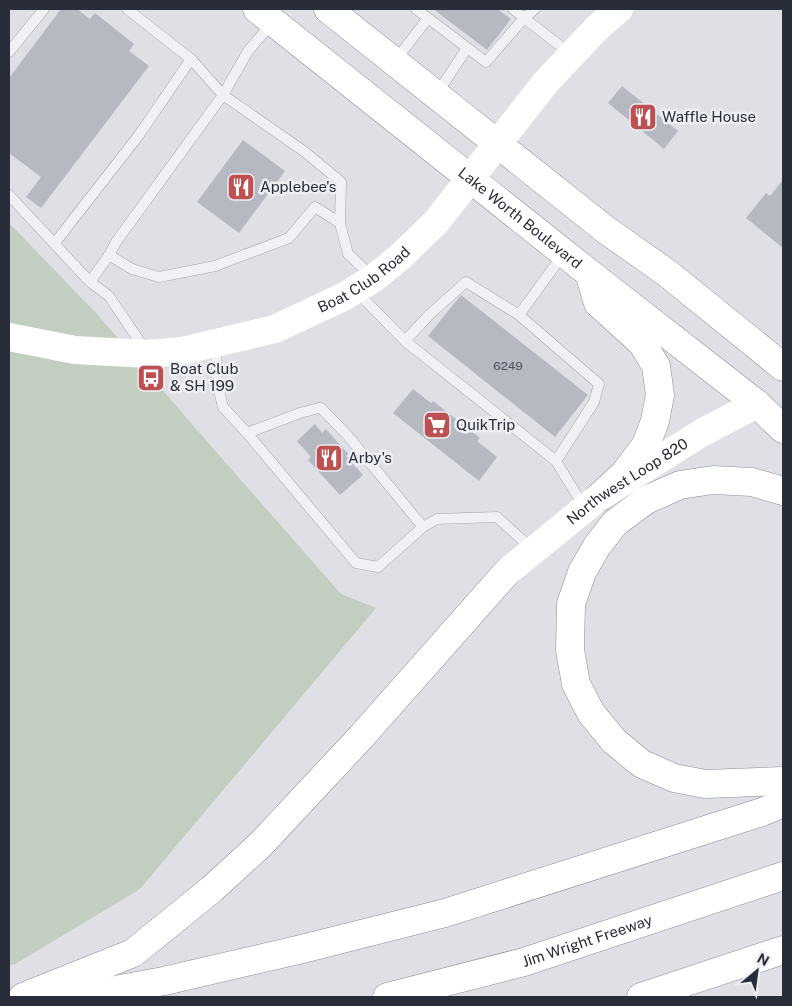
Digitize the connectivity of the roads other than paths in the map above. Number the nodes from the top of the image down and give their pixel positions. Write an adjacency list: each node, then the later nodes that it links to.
1 (44, 9): 12 (lane)
2 (127, 9): 14 (lane)
3 (328, 9): 15 (main road)
4 (416, 9): 9 (lane)
5 (513, 9): 10 (lane)
6 (535, 9): 10 (lane)
7 (619, 9): 13 (main road, Boat Club Road)
8 (265, 15): 16 (lane); 19 (main road, Lake Worth Boulevard)
9 (428, 18): 11 (lane); 15 (lane)
10 (524, 18): 11 (lane); 13 (lane)
11 (467, 48): 17 (lane)
12 (9, 52)
13 (572, 55): 18 (main road, Boat Club Road)
14 (191, 59): 16 (lane); 22 (lane)
15 (394, 61): 17 (main road)
16 (223, 94): 21 (lane); 24 (lane)
17 (436, 94): 18 (main road)
18 (498, 144): 19 (main road, Boat Club Road); 33 (main road)
19 (470, 178): 23 (main road, Lake Worth Boulevard); 27 (main road, Boat Club Road)
20 (9, 195): 22 (lane)
21 (340, 223): 24 (lane); 27 (lane)
22 (54, 244): 26 (lane)
23 (564, 252): 25 (main road, Lake Worth Boulevard); 28 (lane)
24 (109, 256): 26 (lane)
25 (589, 273): 34 (main road, Lake Worth Boulevard); 39 (main road)
26 (90, 282): 32 (lane)
27 (365, 284): 30 (lane); 31 (main road, Boat Club Road)
28 (519, 316): 30 (lane); 37 (lane)
29 (9, 337): 32 (main road, Boat Club Road)
30 (405, 341): 37 (lane)
31 (216, 343): 32 (main road, Boat Club Road); 36 (lane)
32 (148, 354)
33 (783, 367)
34 (757, 404): 35 (main road, Lake Worth Boulevard); 39 (main road, Northwest Loop 820)
35 (783, 430)
36 (246, 433): 40 (lane); 40 (lane)
37 (556, 461): 39 (lane)
38 (783, 492): 42 (main road)
39 (591, 503): 41 (main road, Northwest Loop 820)
40 (423, 527): 41 (lane)
41 (534, 550): 46 (main road, Northwest Loop 820)
42 (783, 781)
43 (783, 803): 47 (main road)
44 (783, 876): 48 (main road, Jim Wright Freeway)
45 (783, 950): 49 (main road)
46 (23, 997)
47 (76, 997)
48 (387, 997)
49 (641, 997)

